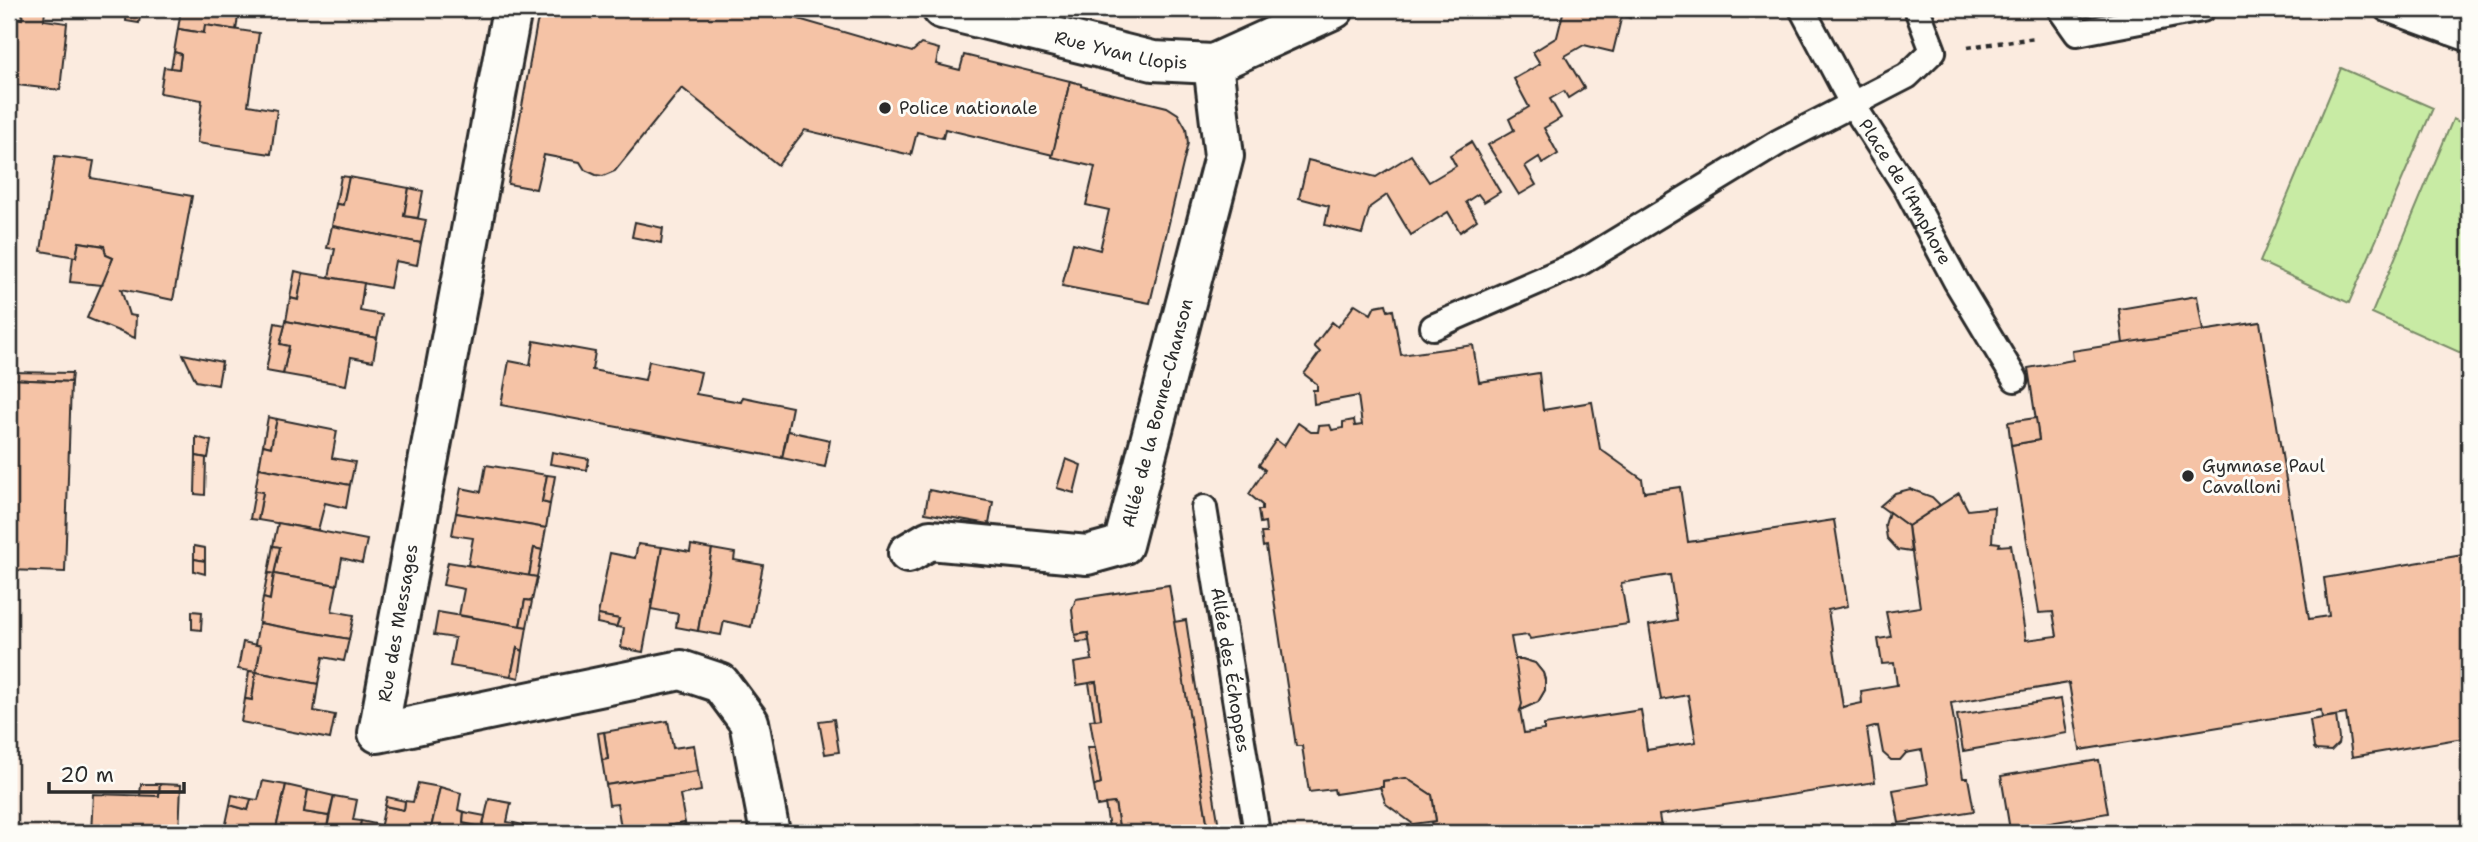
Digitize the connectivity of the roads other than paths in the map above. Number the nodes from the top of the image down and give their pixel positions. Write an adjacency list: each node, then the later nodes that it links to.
1 (512, 9): 17 (street, Rue des Messages)
2 (942, 9): 11 (street, Rue Yvan Llopis)
3 (1334, 9): 11 (street, Rue Yvan Llopis)
4 (1802, 9): 12 (lane, Place de l'Amphore)
5 (1917, 9): 12 (lane, Place de l'Amphore)
6 (2060, 9): 7 (lane)
7 (2202, 9)
8 (2387, 9): 10 (lane)
9 (2460, 9): 10 (lane)
10 (2460, 35)
11 (1213, 64): 16 (street, Allée de la Bonne-Chanson)
12 (1853, 105): 13 (lane, Place de l'Amphore); 14 (lane, Place de l'Amphore)
13 (1433, 327)
14 (2015, 379)
15 (1204, 508): 18 (lane, Allée des Échoppes)
16 (908, 553)
17 (770, 833)
18 (1257, 833)

